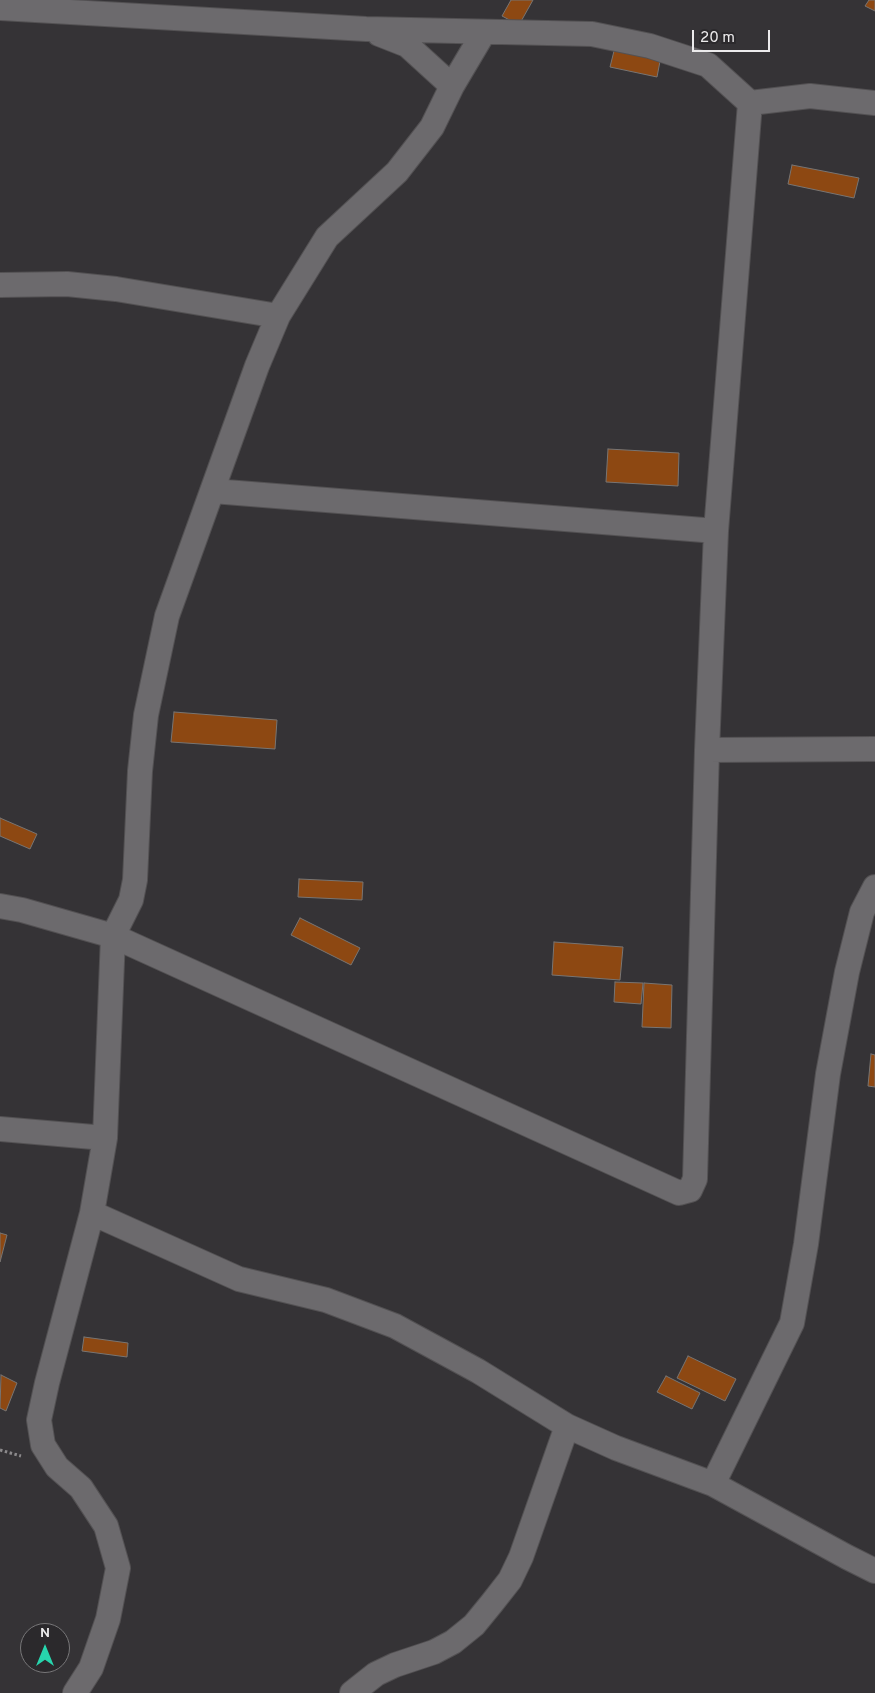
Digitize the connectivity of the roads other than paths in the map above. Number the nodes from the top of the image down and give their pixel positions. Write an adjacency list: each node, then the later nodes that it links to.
1 (0, 8): 2 (street)
2 (366, 29): 3 (street); 4 (street)
3 (484, 32): 4 (street); 6 (street)
4 (452, 86): 8 (street)
5 (875, 103): 6 (street)
6 (750, 104): 10 (street)
7 (0, 285): 8 (street)
8 (278, 316): 9 (street)
9 (213, 491): 10 (street); 15 (street)
10 (716, 531): 12 (street)
11 (875, 749): 12 (street)
12 (707, 750): 15 (street)
13 (875, 888): 20 (street)
14 (0, 906): 15 (street)
15 (113, 936): 17 (street)
16 (0, 1129): 17 (street)
17 (105, 1138): 18 (street)
18 (92, 1213): 19 (street); 22 (street)
19 (567, 1426): 20 (street); 23 (street)
20 (713, 1484): 21 (street)
21 (875, 1571)
22 (75, 1693)
23 (352, 1693)

